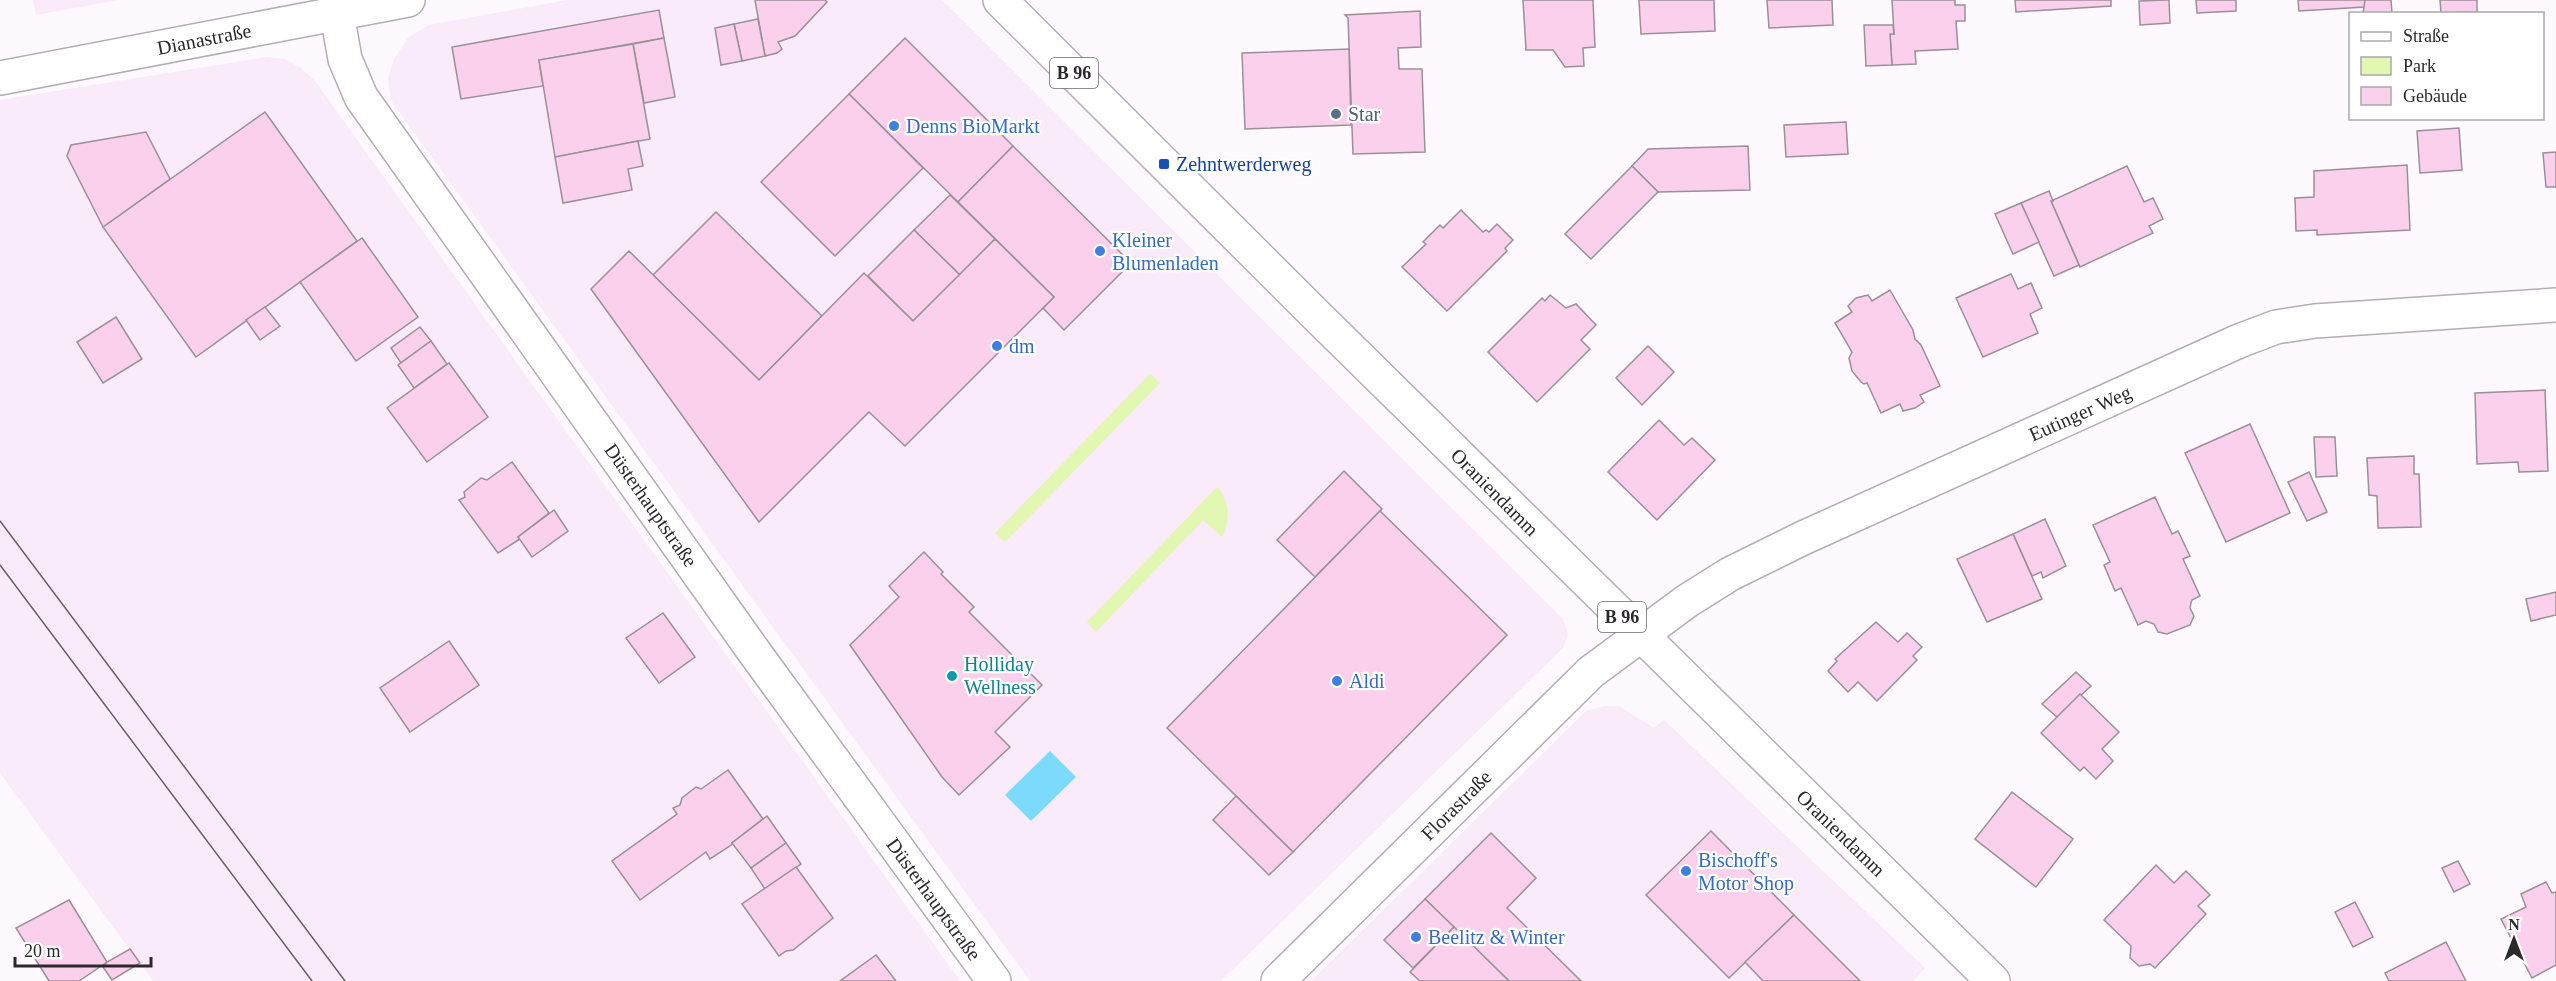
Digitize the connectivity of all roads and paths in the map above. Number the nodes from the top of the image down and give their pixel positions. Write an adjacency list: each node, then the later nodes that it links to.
1 (408, 0): 3 (street, Dianastraße)
2 (1000, 0): 6 (street, Oraniendamm / B 96)
3 (336, 14): 4 (street, Dianastraße); 7 (street, Düsterhauptstraße)
4 (0, 78)
5 (2556, 305): 6 (street, Eutinger Weg)
6 (1640, 635): 8 (street, Florastraße); 9 (street, Oraniendamm / B 96)
7 (994, 981)
8 (1278, 981)
9 (1992, 981)

